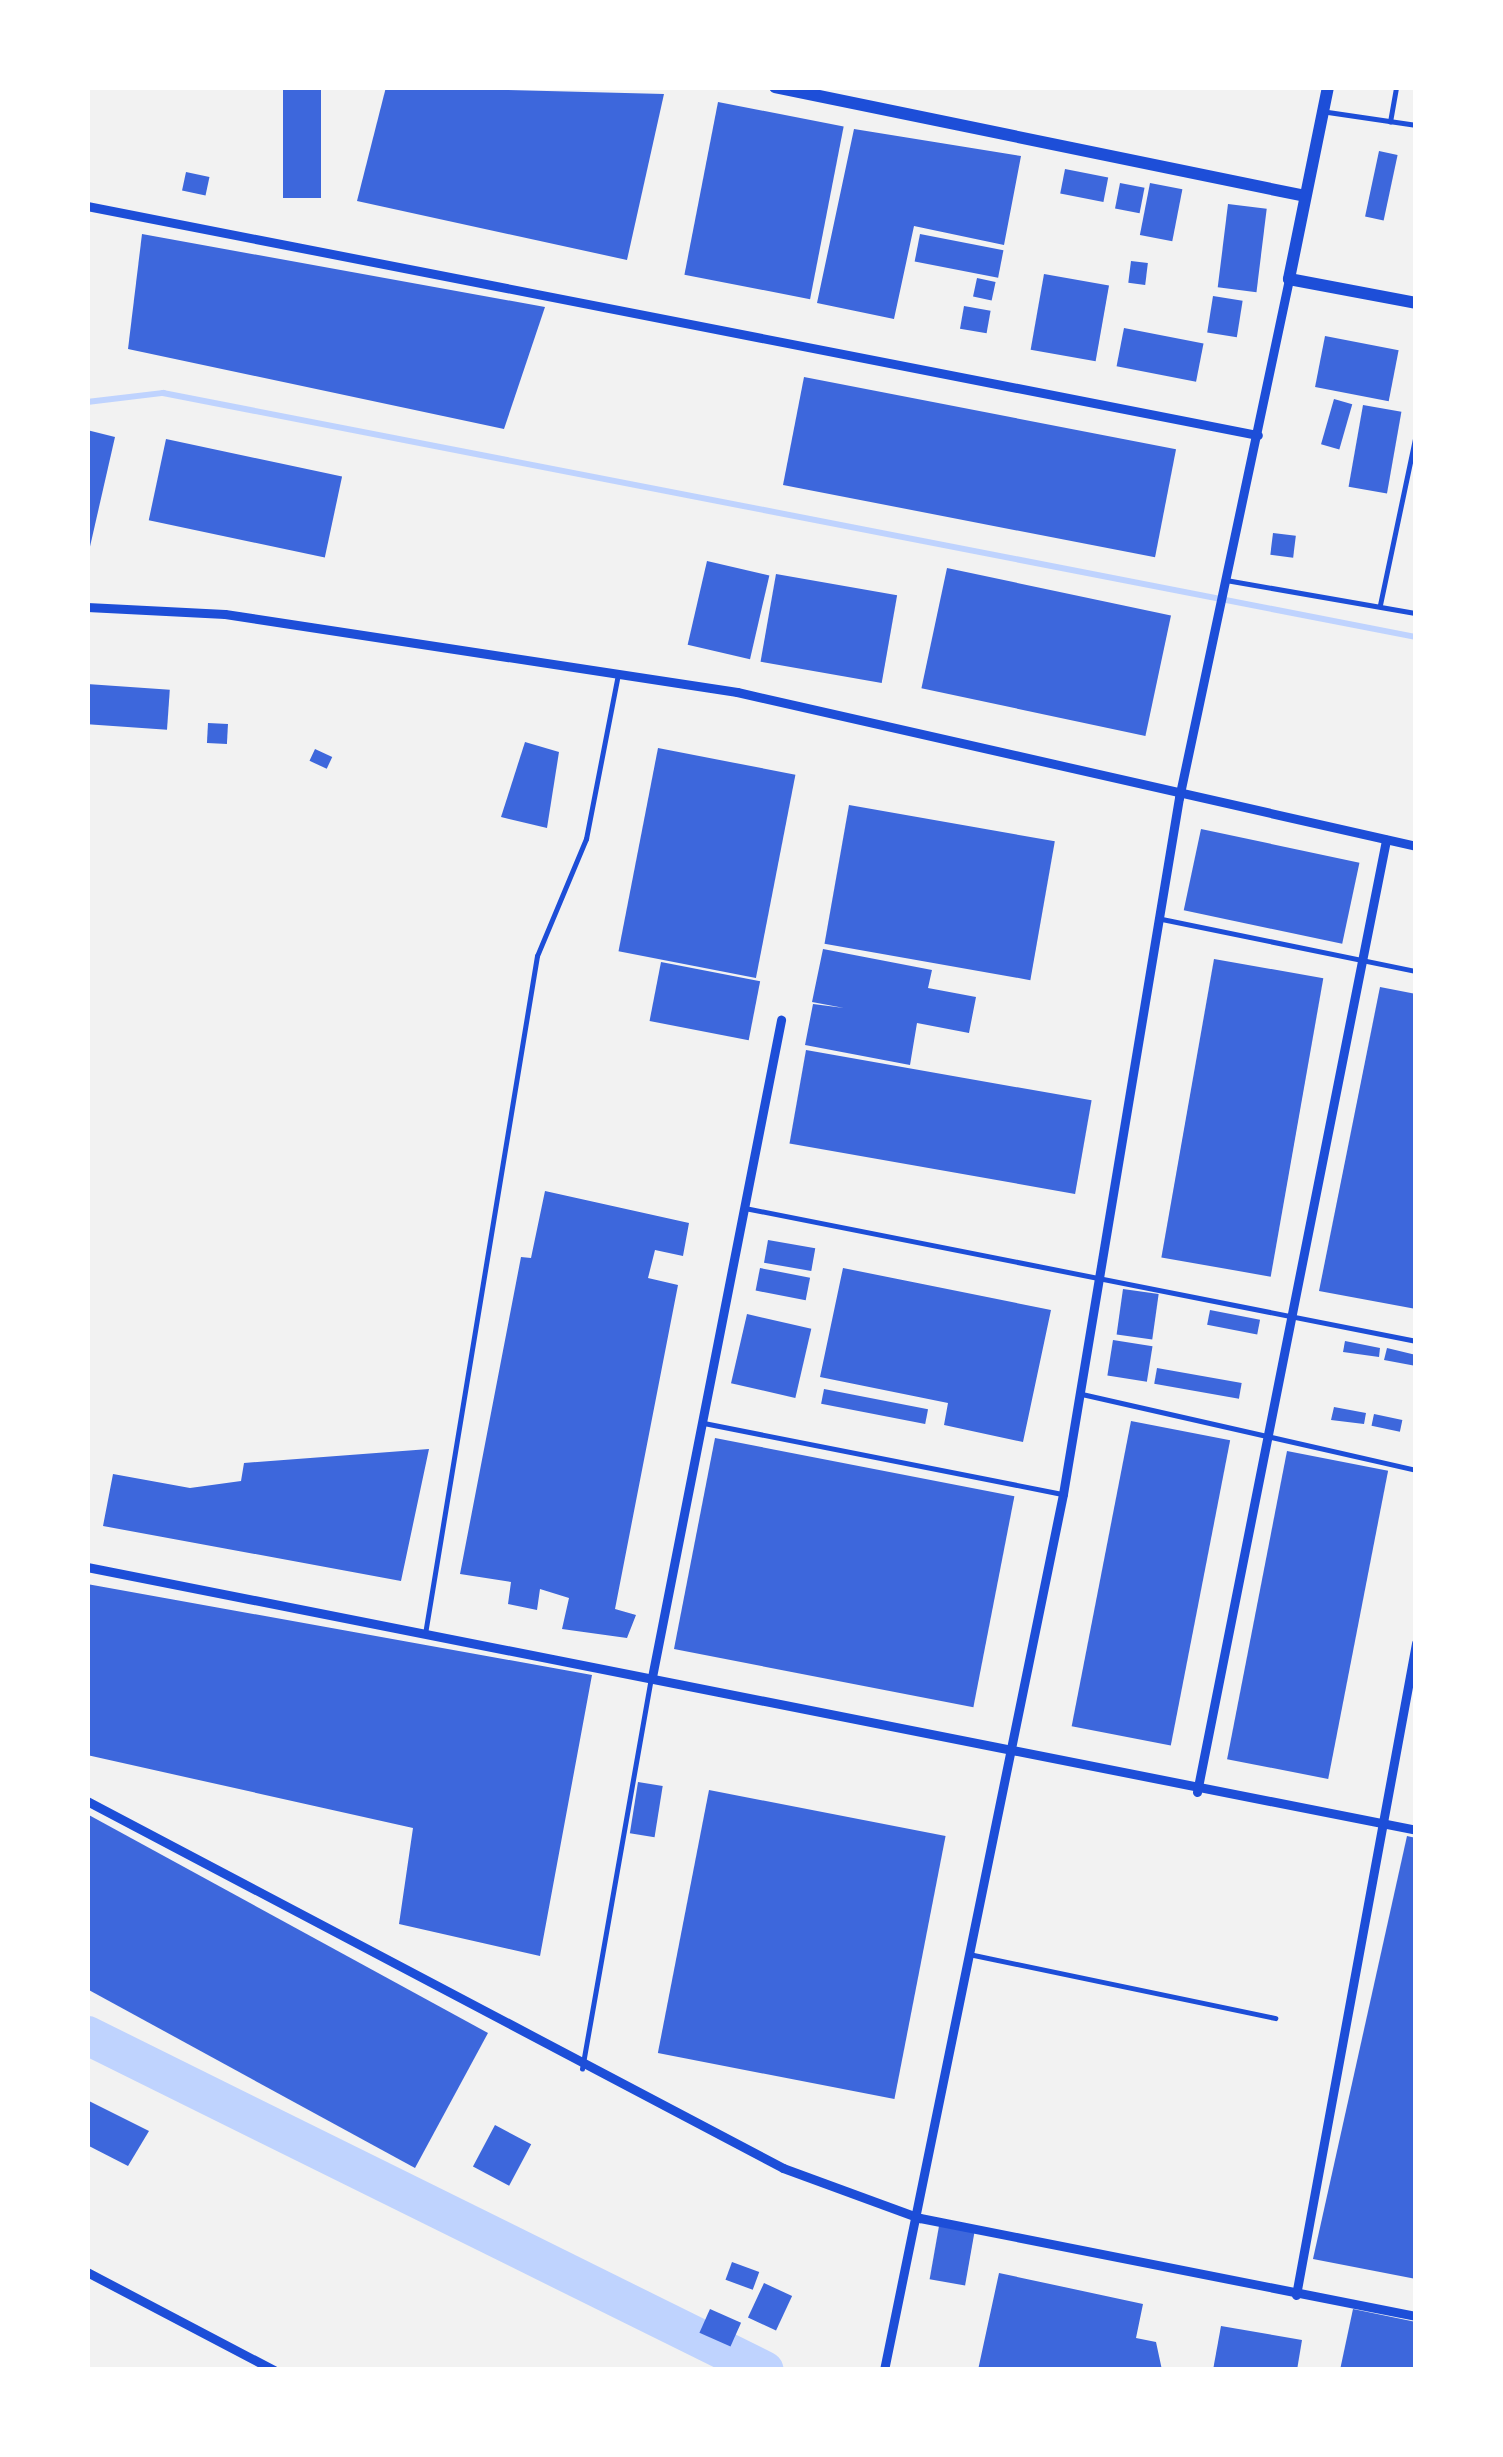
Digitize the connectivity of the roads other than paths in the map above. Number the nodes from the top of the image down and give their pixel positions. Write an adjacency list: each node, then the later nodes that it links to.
1 (775, 87): 7 (street)
2 (1328, 87): 4 (street)
3 (1396, 87): 5 (lane)
4 (1323, 111): 5 (lane); 7 (street)
5 (1390, 122): 6 (lane)
6 (1416, 125)
7 (1305, 196): 9 (street)
8 (87, 206): 12 (street)
9 (1289, 279): 10 (street); 12 (street)
10 (1416, 303)
11 (1416, 434): 15 (lane)
12 (1258, 435): 13 (street)
13 (1224, 586): 15 (lane); 18 (street)
14 (87, 607): 17 (street)
15 (1379, 607): 16 (lane)
16 (1416, 613)
17 (618, 674): 18 (street); 35 (lane)
18 (1179, 798): 19 (street); 21 (street)
19 (1386, 840): 20 (street); 22 (street)
20 (1416, 845)
21 (1162, 920): 22 (lane); 26 (street)
22 (1361, 961): 23 (lane); 27 (street)
23 (1416, 971)
24 (781, 1020): 25 (street)
25 (744, 1208): 26 (lane); 30 (street)
26 (1102, 1276): 27 (lane); 29 (street)
27 (1291, 1317): 28 (lane); 31 (street)
28 (1416, 1341)
29 (1081, 1394): 31 (lane); 33 (street)
30 (699, 1422): 33 (lane); 37 (street)
31 (1265, 1439): 32 (lane); 39 (street)
32 (1416, 1471)
33 (1063, 1493): 38 (street)
34 (87, 1567): 35 (street)
35 (424, 1634): 37 (street)
36 (1416, 1643): 41 (street)
37 (652, 1677): 38 (street); 45 (lane)
38 (1007, 1749): 39 (street); 43 (street)
39 (1197, 1792): 41 (street)
40 (87, 1802): 45 (street)
41 (1379, 1823): 42 (street); 48 (street)
42 (1416, 1830)
43 (968, 1954): 44 (lane); 46 (street)
44 (1275, 2018)
45 (582, 2069): 46 (street)
46 (920, 2218): 48 (street); 51 (street)
47 (87, 2272): 50 (street)
48 (1296, 2295): 49 (street)
49 (1416, 2316)
50 (274, 2370)
51 (884, 2370)

